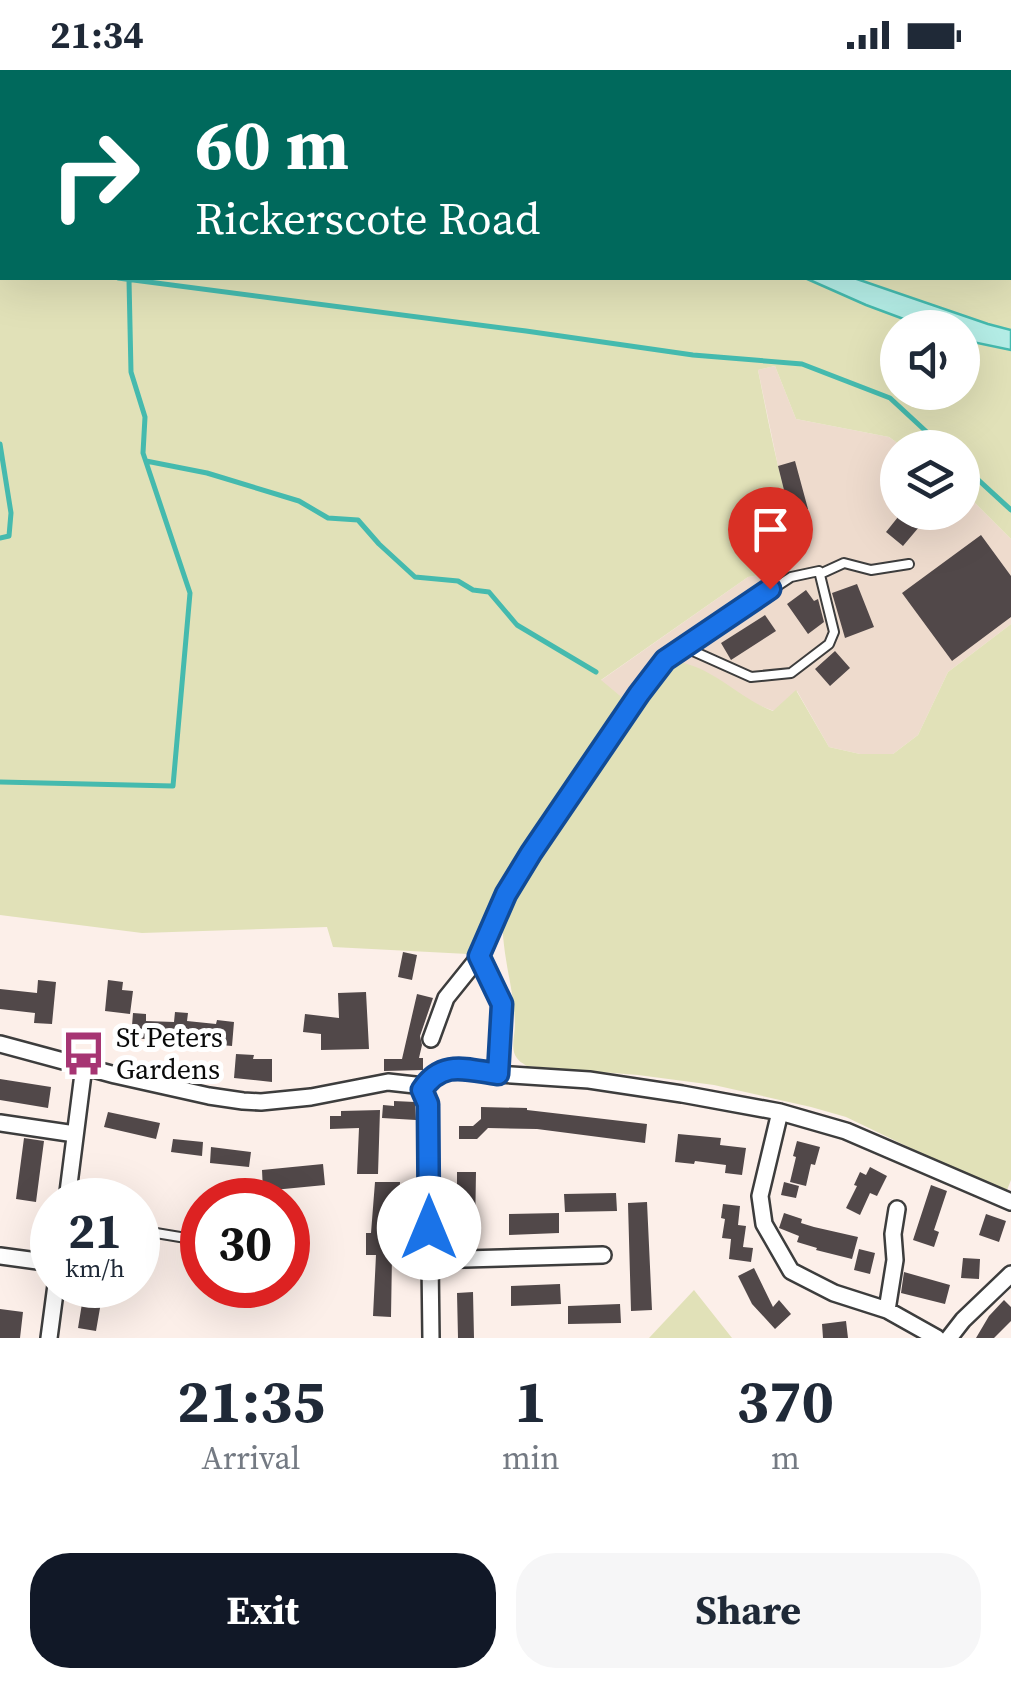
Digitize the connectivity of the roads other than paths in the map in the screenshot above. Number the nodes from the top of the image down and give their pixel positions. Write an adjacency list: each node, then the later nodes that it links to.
1 (908, 564): 2 (lane)
2 (820, 574): 3 (lane); 3 (lane)
3 (684, 647): 4 (lane)
4 (479, 956): 5 (street); 8 (street)
5 (431, 1040)
6 (0, 1044): 7 (street)
7 (84, 1066): 9 (street); 12 (street)
8 (498, 1074): 9 (street); 10 (street)
9 (422, 1090): 19 (street)
10 (780, 1112): 14 (street); 22 (street)
11 (0, 1123): 12 (street)
12 (75, 1134): 13 (street)
13 (70, 1178)
14 (1011, 1202)
15 (897, 1208): 22 (street)
16 (603, 1254): 19 (street)
17 (0, 1256): 18 (street)
18 (30, 1260)
19 (429, 1260): 24 (street)
20 (1011, 1274): 26 (street)
21 (53, 1308): 23 (street)
22 (887, 1310): 25 (street)
23 (49, 1338)
24 (431, 1338)
25 (938, 1338)
26 (948, 1338)

